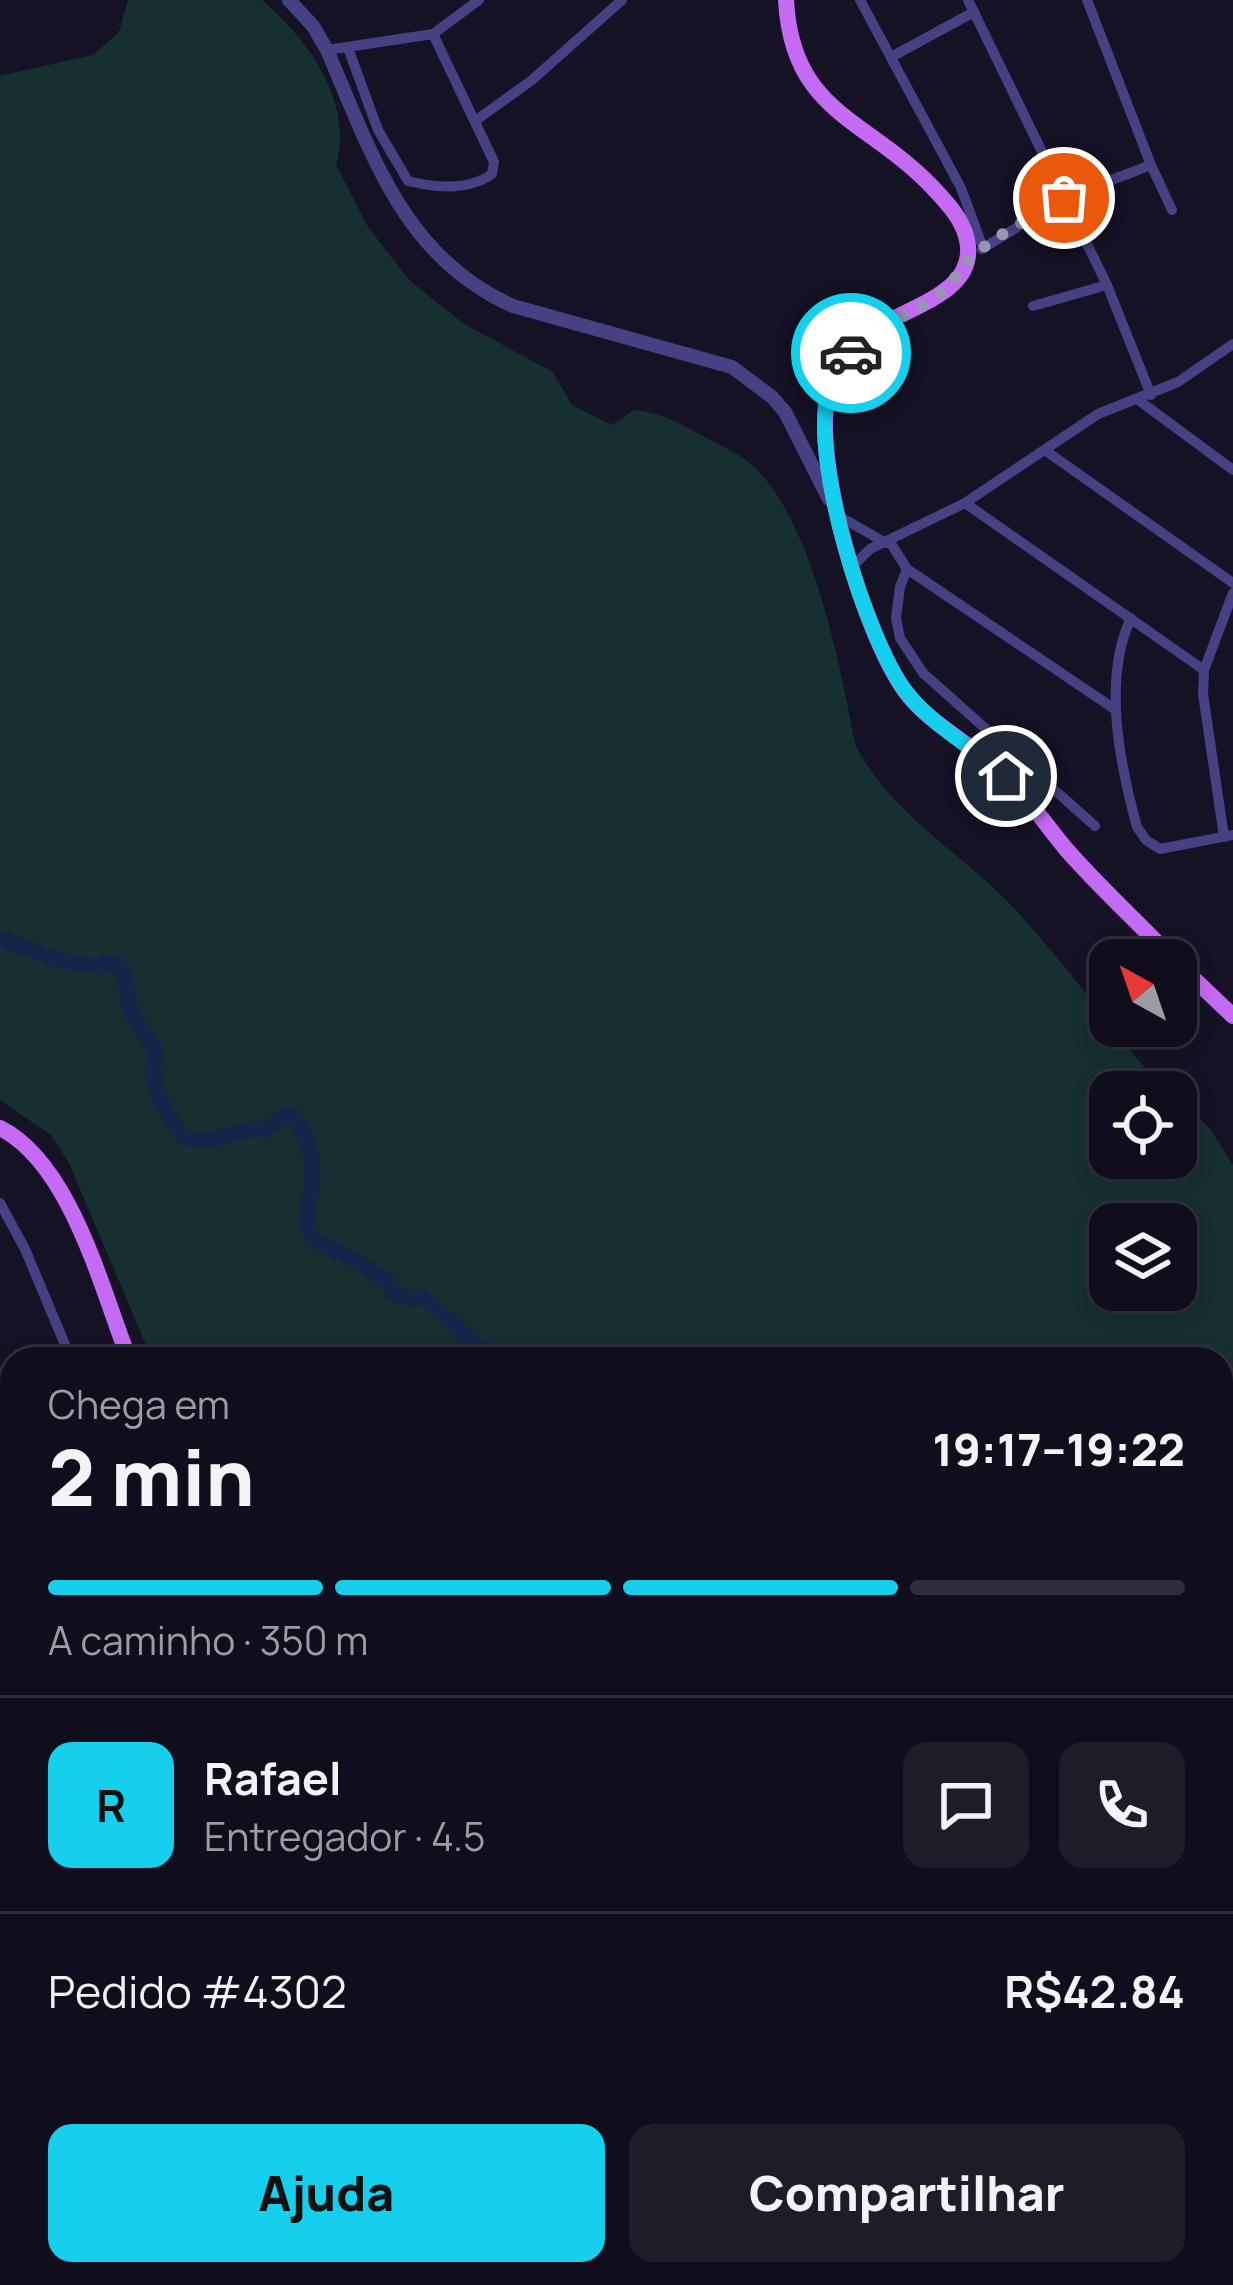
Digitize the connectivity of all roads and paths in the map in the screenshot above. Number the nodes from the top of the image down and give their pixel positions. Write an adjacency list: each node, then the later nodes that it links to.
1 (289, 0): 10 (street)
2 (478, 0): 8 (street)
3 (622, 0): 12 (street)
4 (860, 0): 11 (street)
5 (1087, 0): 13 (street)
6 (782, 3): 16 (main road)
7 (971, 6): 11 (street); 14 (street)
8 (433, 34): 9 (street); 12 (street)
9 (348, 48): 10 (street); 12 (street)
10 (326, 50): 25 (street)
11 (891, 57): 16 (street)
12 (475, 122)
13 (1150, 165): 14 (street); 15 (street)
14 (1064, 198): 16 (street); 17 (street)
15 (1172, 210)
16 (976, 253): 25 (main road)
17 (1107, 285): 18 (street); 20 (street)
18 (1033, 306)
19 (1230, 350): 20 (street)
20 (1151, 395): 21 (street)
21 (1137, 400): 22 (street); 23 (street)
22 (1046, 451): 24 (street); 29 (street)
23 (1233, 470)
24 (965, 503): 26 (street); 31 (street)
25 (837, 515): 26 (street); 27 (main road)
26 (888, 542): 27 (street); 28 (street)
27 (851, 567): 36 (main road)
28 (907, 569): 33 (street); 34 (street)
29 (1233, 583)
30 (1233, 593): 32 (street)
31 (1131, 618): 32 (street); 33 (street)
32 (1204, 670): 35 (street)
33 (1116, 710): 35 (street)
34 (1095, 826)
35 (1229, 836)
36 (1154, 939)
37 (1197, 982): 38 (main road)
38 (1233, 1016)
39 (0, 1127): 42 (main road)
40 (0, 1203): 41 (street)
41 (66, 1347)
42 (123, 1347)

